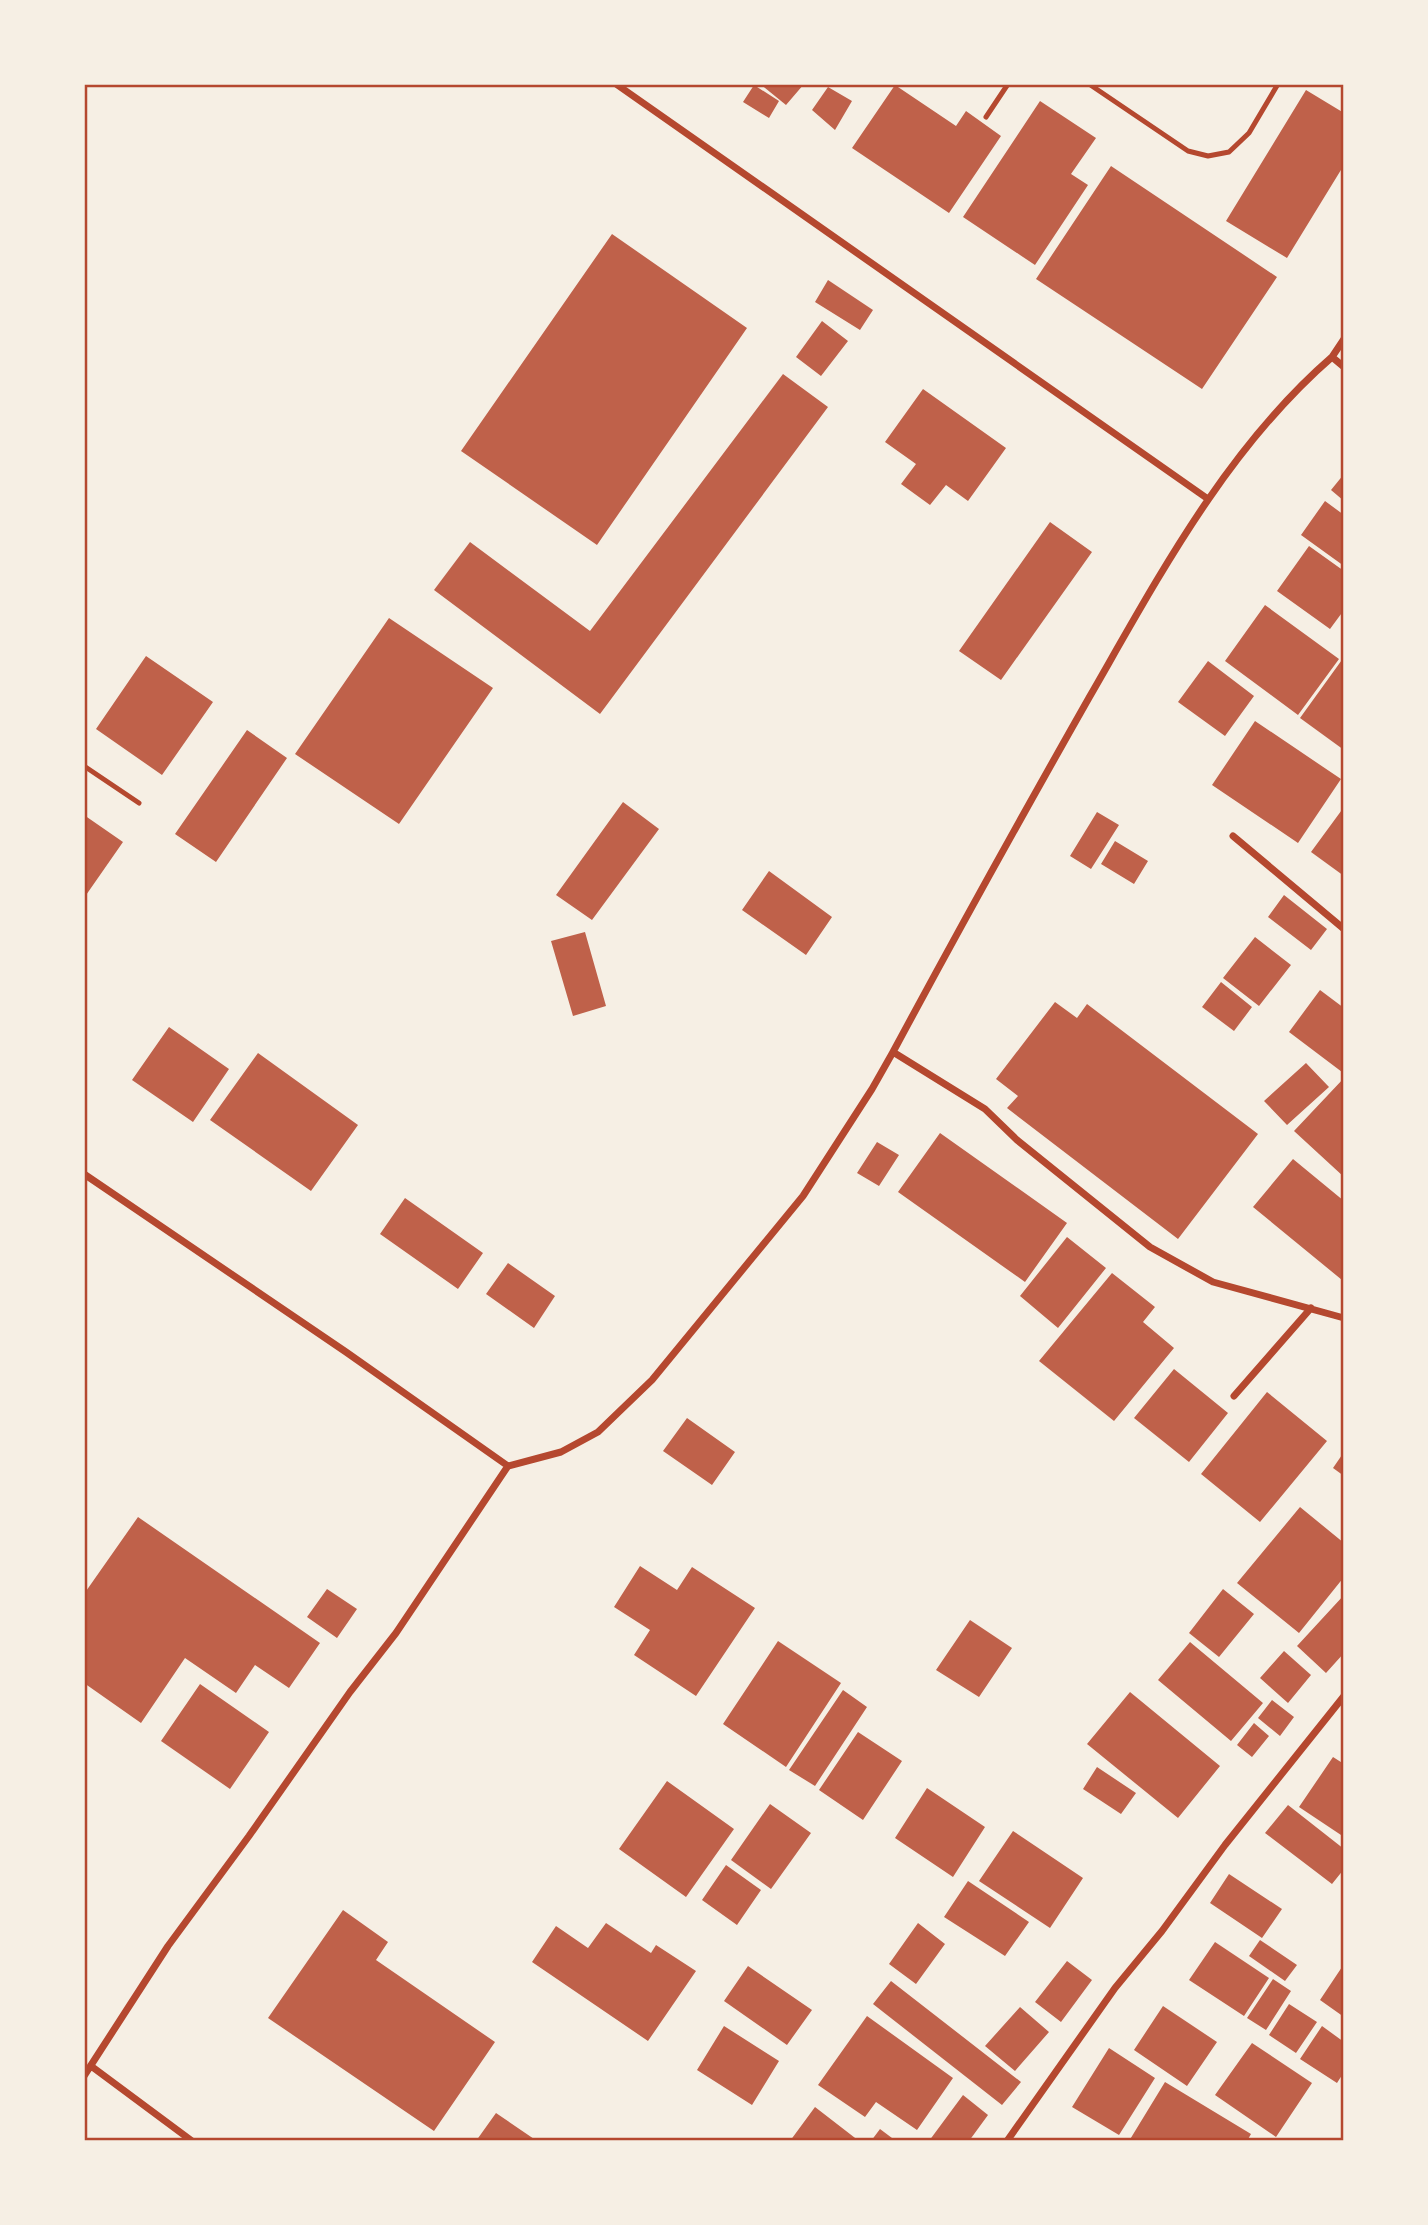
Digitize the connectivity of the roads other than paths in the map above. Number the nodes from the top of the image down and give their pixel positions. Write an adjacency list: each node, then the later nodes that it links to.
1 (616, 84): 9 (street)
2 (1008, 84): 5 (lane)
3 (1089, 84): 4 (lane)
4 (1278, 84)
5 (986, 117)
6 (1344, 339): 7 (street)
7 (1332, 357): 8 (street); 9 (street)
8 (1344, 367)
9 (1208, 499): 14 (street)
10 (84, 766): 11 (lane)
11 (139, 803)
12 (1233, 836): 13 (street)
13 (1344, 929)
14 (893, 1052): 16 (street); 19 (street)
15 (84, 1174): 19 (street)
16 (1311, 1308): 17 (street); 18 (street)
17 (1344, 1318)
18 (1234, 1396)
19 (508, 1465): 21 (street)
20 (1344, 1696): 24 (street)
21 (91, 2066): 22 (street); 23 (street)
22 (84, 2076)
23 (192, 2141)
24 (1007, 2141)

